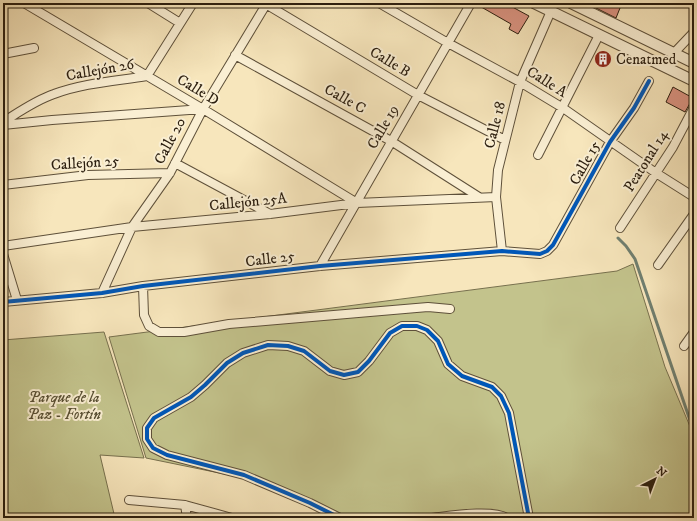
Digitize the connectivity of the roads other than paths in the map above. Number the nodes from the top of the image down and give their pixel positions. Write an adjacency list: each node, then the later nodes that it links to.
1 (24, 3): 19 (street, Calle D)
2 (148, 3): 10 (street)
3 (193, 3): 10 (street, Callejón 26)
4 (266, 3): 17 (street, Calle 20); 23 (street, Calle B)
5 (379, 3): 13 (street, Calle A)
6 (471, 3): 13 (street, Calle 19)
7 (534, 3): 9 (street)
8 (571, 3): 15 (street)
9 (551, 11): 12 (street); 22 (street, Calle 18)
10 (180, 23): 19 (street, Callejón 26)
11 (694, 32): 15 (street)
12 (599, 35): 21 (street); 25 (street)
13 (448, 43): 22 (street, Calle A); 23 (street, Calle 19)
14 (34, 48): 16 (street)
15 (674, 53): 18 (street)
16 (3, 54)
17 (235, 55): 26 (street, Calle 20); 29 (street, Calle C)
18 (694, 63)
19 (147, 76): 26 (street, Calle D); 27 (street, Callejón 26)
20 (650, 81): 30 (street, Calle 15)
21 (694, 81)
22 (520, 82): 25 (street, Calle A); 28 (street, Calle 18)
23 (418, 95): 28 (street, Calle B); 29 (street, Calle 19)
24 (694, 107): 34 (street, Peatonal 14)
25 (563, 108): 30 (street, Calle A); 31 (street)
26 (203, 109): 27 (street, Callejón 26); 32 (street, Calle 20); 39 (street, Calle D)
27 (3, 123)
28 (505, 140): 37 (street, Calle 18)
29 (391, 141): 36 (street, Calle C); 39 (street, Calle 19)
30 (610, 142): 34 (street, Calle A); 47 (street, Calle 15)
31 (538, 155)
32 (175, 163): 33 (street, Calle 20); 40 (street)
33 (170, 173): 35 (street, Callejón 25); 42 (street, Calle 20)
34 (656, 173): 38 (street, Calle A); 43 (street, Peatonal 14)
35 (3, 185)
36 (479, 197): 37 (street, Callejón 25A); 39 (street, Callejón 25A)
37 (496, 197): 45 (street, Calle 18)
38 (694, 197)
39 (357, 202): 40 (street, Callejón 25A); 49 (street, Calle 19)
40 (270, 214): 42 (street, Callejón 25A)
41 (694, 214): 48 (street)
42 (132, 227): 44 (street, Callejón 25A); 51 (street, Calle 20)
43 (620, 228)
44 (3, 246)
45 (502, 251): 47 (street, Calle 25); 49 (street, Calle 25)
46 (3, 254): 52 (street)
47 (540, 254)
48 (658, 265)
49 (320, 266): 50 (street, Calle 25)
50 (143, 286): 51 (street, Calle 25); 54 (street)
51 (102, 293): 52 (street, Calle 25)
52 (17, 300): 53 (street, Calle 25)
53 (3, 302)
54 (450, 309)
55 (694, 332): 56 (street)
56 (684, 346)
57 (129, 500): 58 (street)
58 (185, 505): 59 (street); 60 (street)
59 (187, 518)
60 (232, 518)
61 (340, 518): 64 (street)
62 (430, 518): 63 (street)
63 (507, 518)
64 (529, 518)

